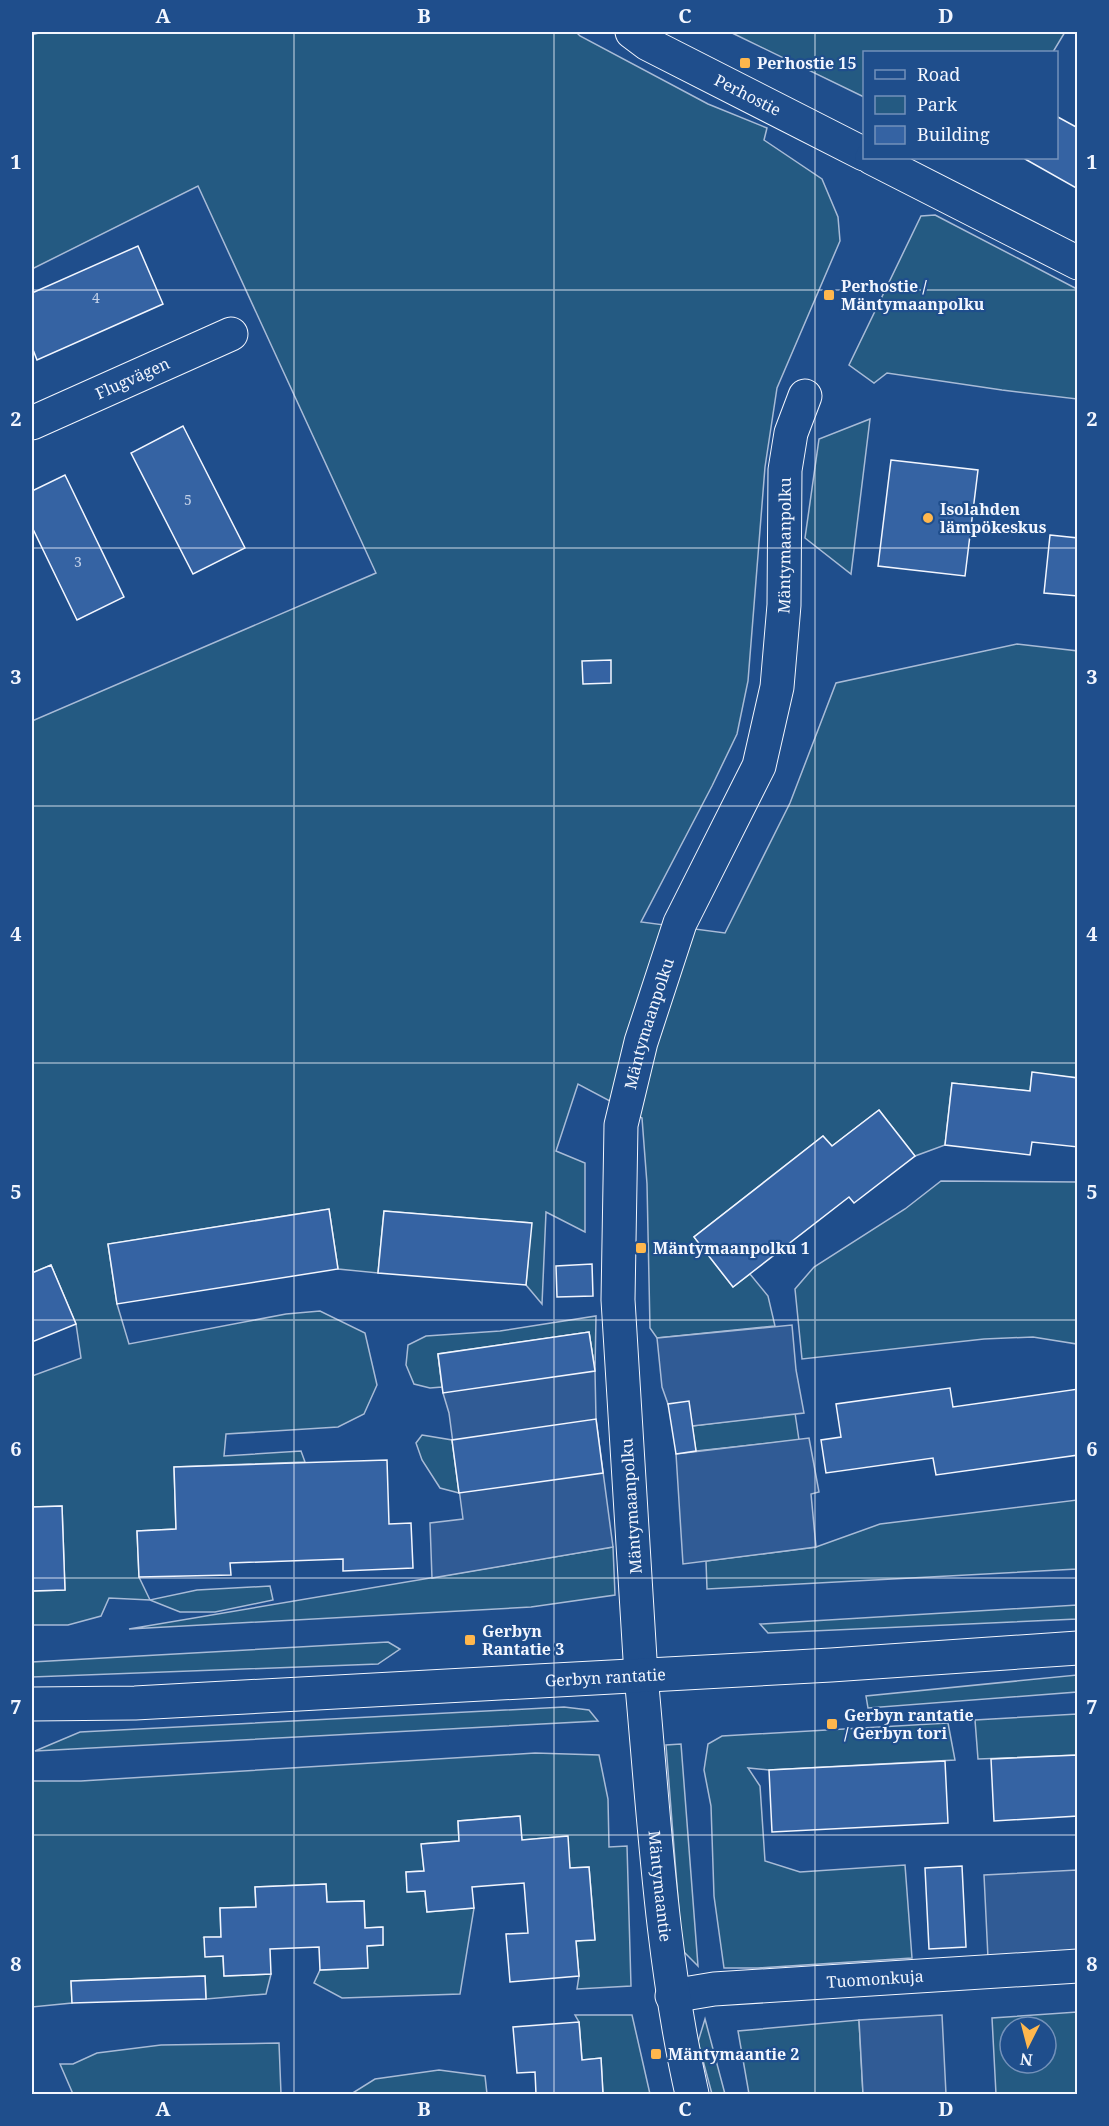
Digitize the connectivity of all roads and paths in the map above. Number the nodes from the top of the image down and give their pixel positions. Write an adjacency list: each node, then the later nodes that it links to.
1 (632, 32): 2 (street, Perhostie)
2 (863, 153)
3 (874, 159): 4 (street)
4 (1077, 263)
5 (231, 334): 7 (street, Flugvägen)
6 (805, 396): 9 (street, Mäntymaanpolku)
7 (32, 423)
8 (1077, 1648): 9 (street, Gerbyn rantatie)
9 (641, 1675): 10 (street, Gerbyn rantatie); 14 (street, Mäntymaantie)
10 (135, 1703): 11 (street, Gerbyn rantatie); 12 (street, Gerbyn rantatie)
11 (32, 1704)
12 (32, 1720)
13 (1077, 1966): 14 (street, Tuomonkuja)
14 (672, 1996): 15 (street, Mäntymaantie)
15 (692, 2094)

